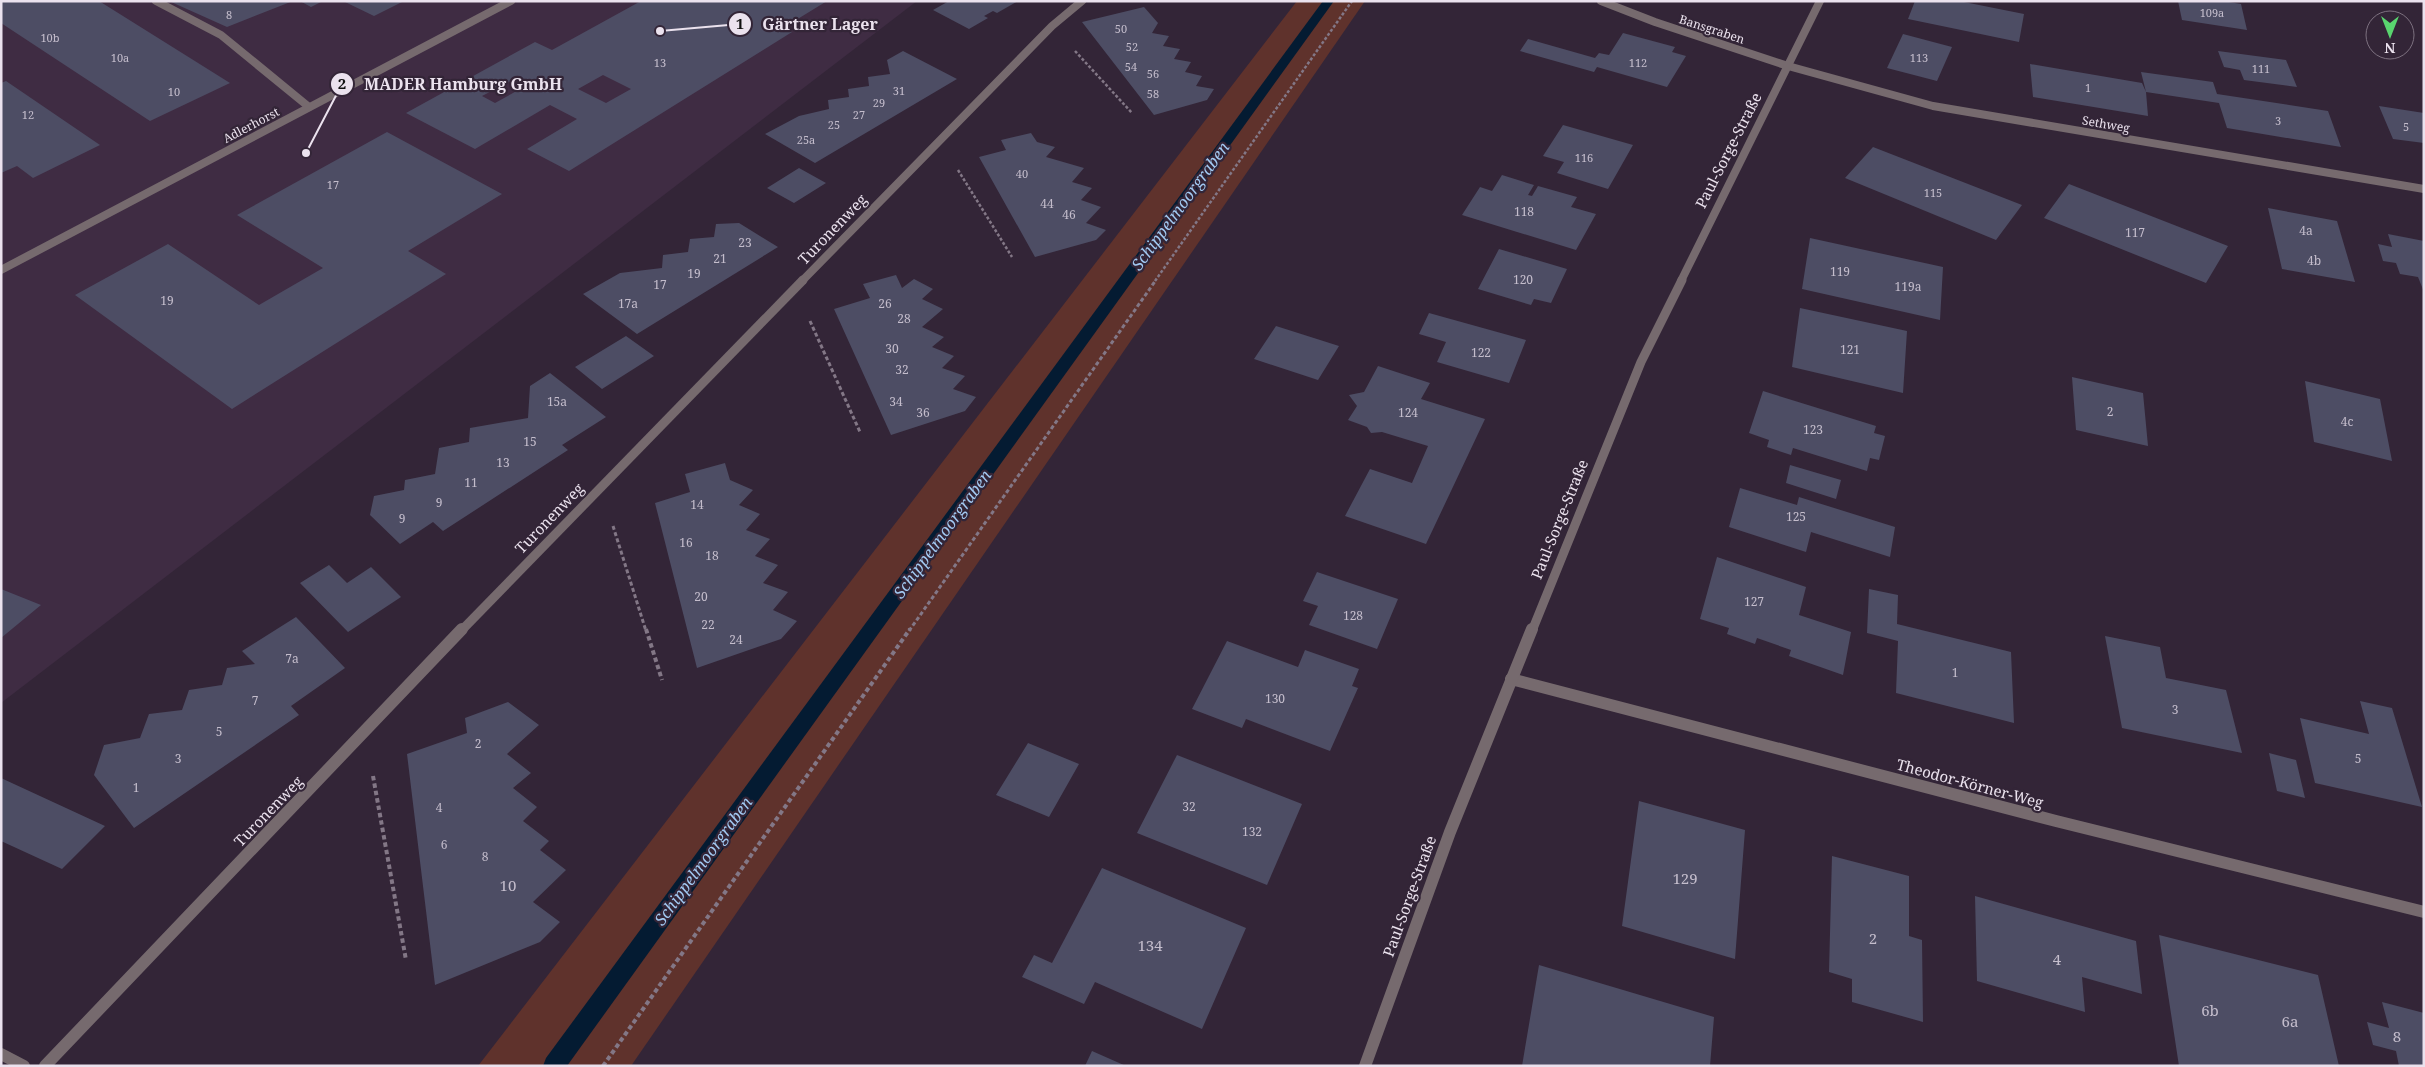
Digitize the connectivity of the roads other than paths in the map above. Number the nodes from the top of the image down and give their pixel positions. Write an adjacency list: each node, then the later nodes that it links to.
1 (156, 1): 7 (street)
2 (511, 1): 7 (street, Adlerhorst)
3 (1082, 1): 14 (street, Turonenweg)
4 (1601, 1): 6 (street, Bansgraben)
5 (1820, 1): 6 (street, Paul-Sorge-Straße)
6 (1788, 66): 8 (street, Sethweg); 10 (street, Paul-Sorge-Straße)
7 (309, 107): 9 (street, Adlerhorst)
8 (2424, 189)
9 (1, 270)
10 (1510, 679): 11 (street, Theodor-Körner-Weg); 15 (street, Paul-Sorge-Straße)
11 (2424, 912)
12 (1, 1054): 13 (street)
13 (24, 1066)
14 (46, 1066)
15 (1365, 1066)

